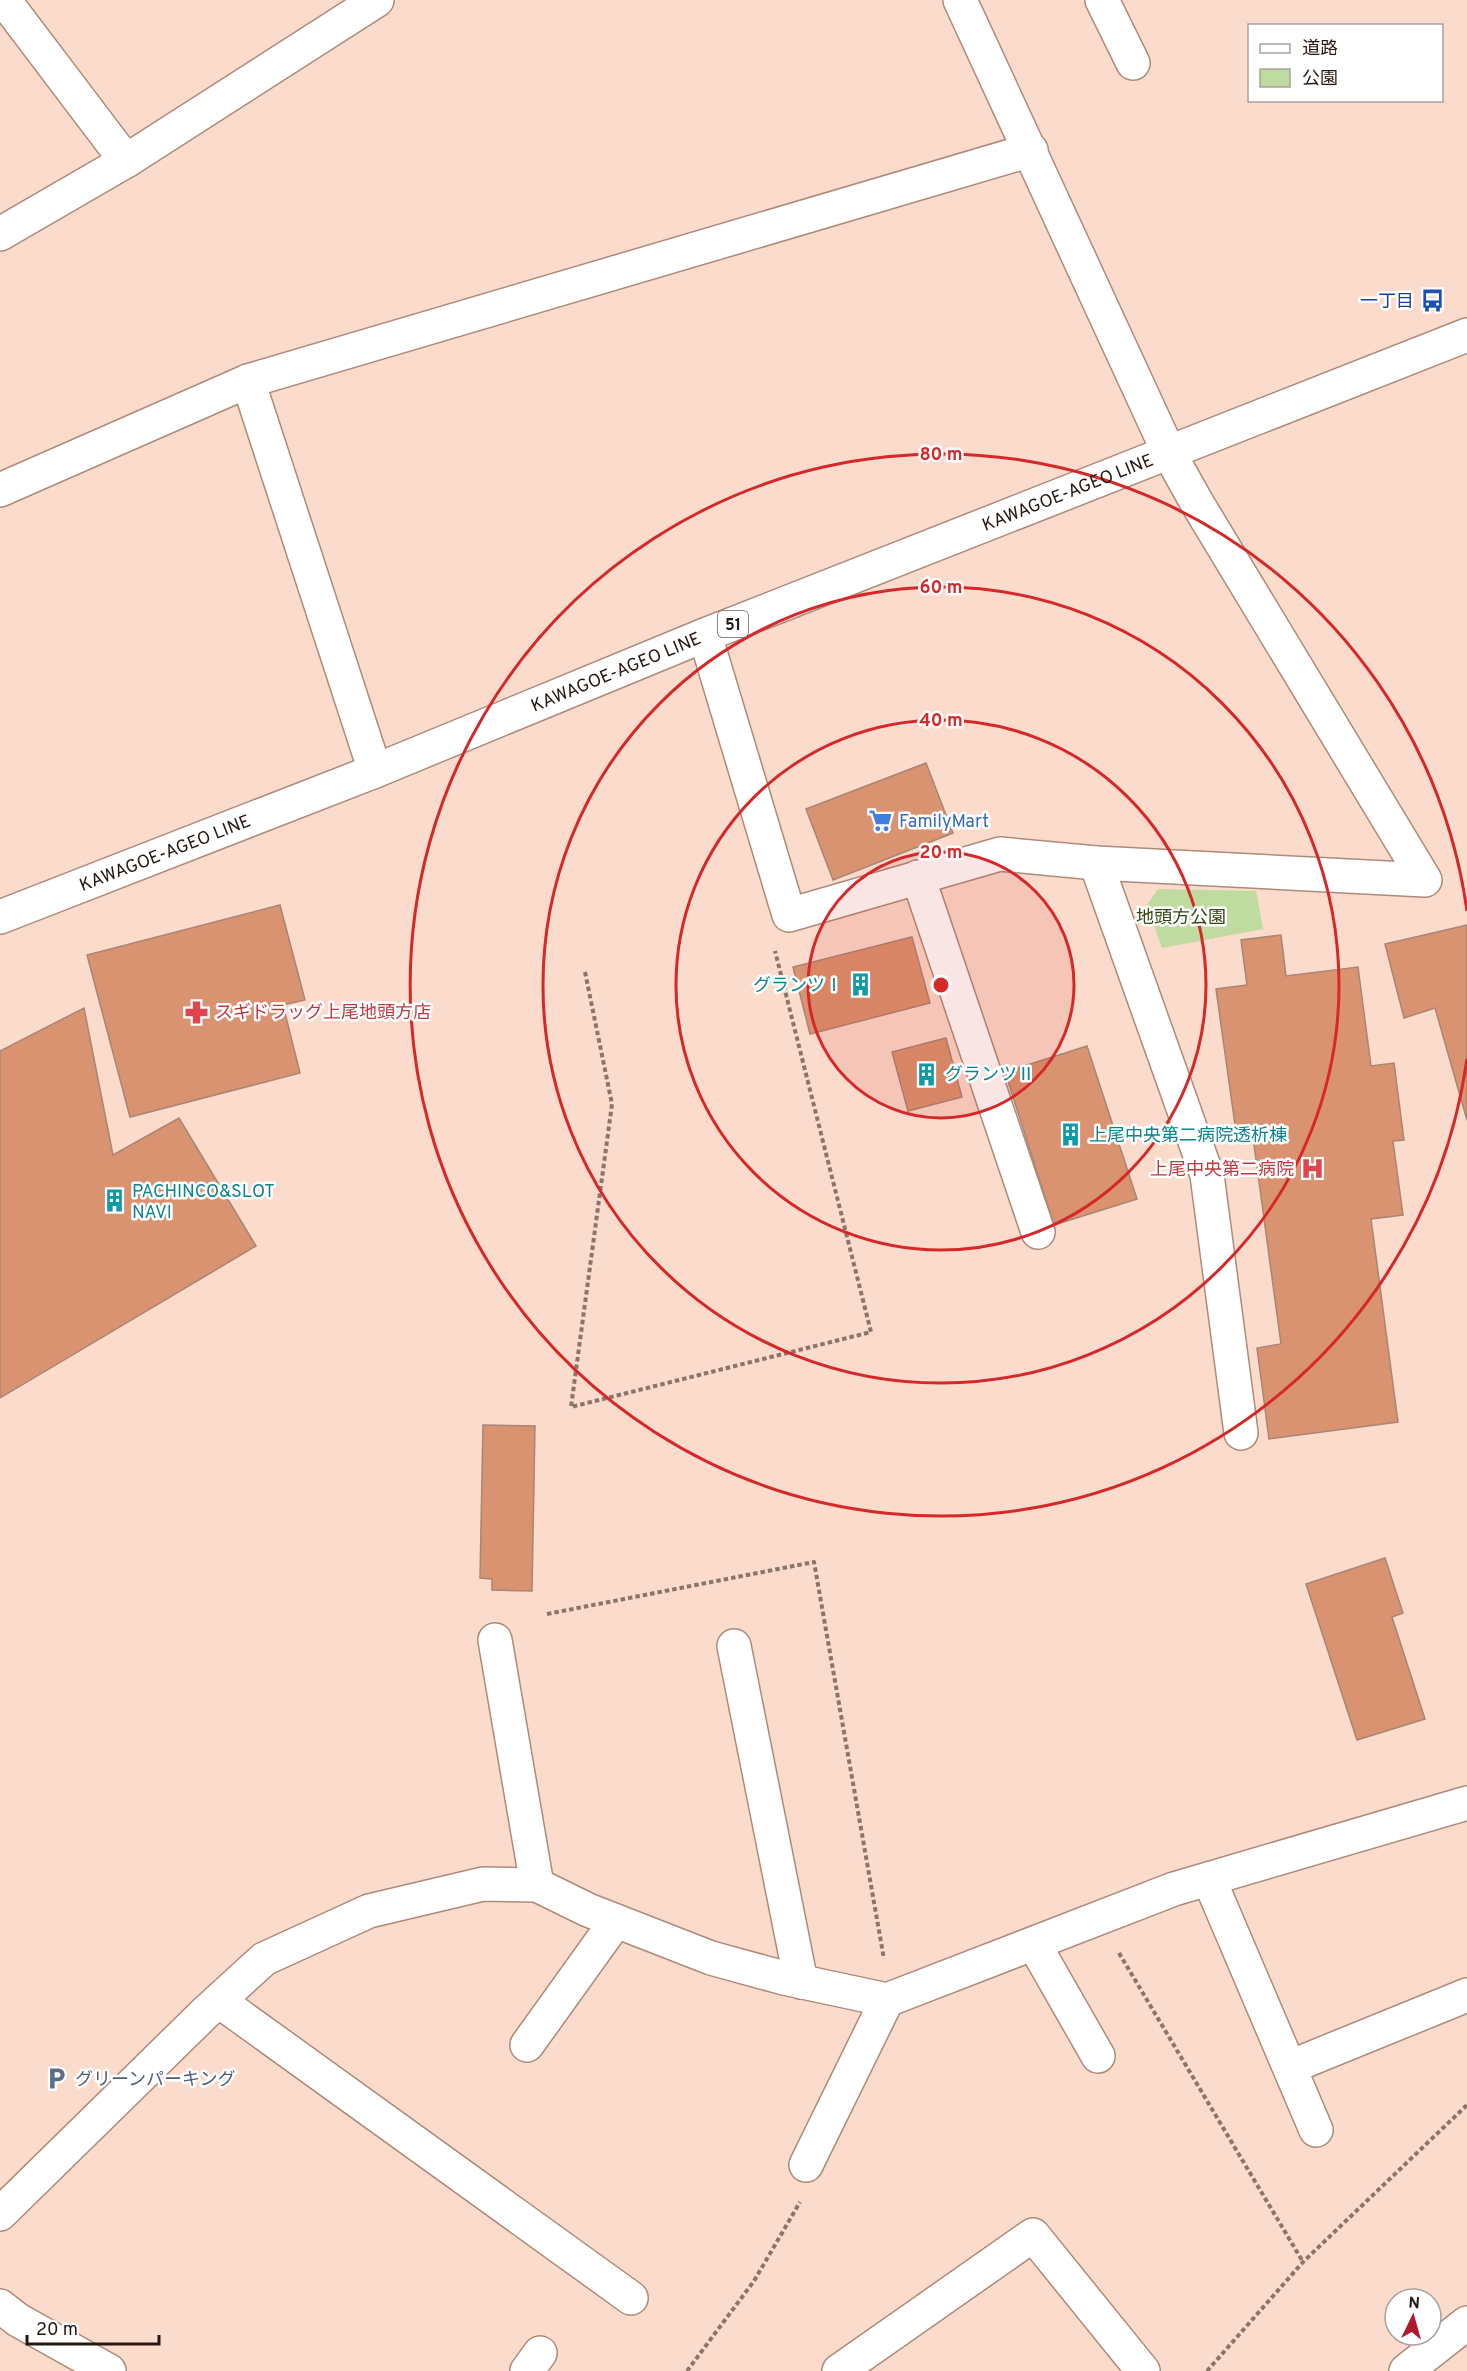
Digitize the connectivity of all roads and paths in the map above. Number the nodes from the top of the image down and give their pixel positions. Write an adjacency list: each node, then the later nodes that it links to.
1 (4, 0): 7 (street)
2 (377, 0): 7 (street)
3 (960, 0): 6 (street)
4 (1102, 0): 5 (street)
5 (1133, 63)
6 (1031, 150): 10 (street); 11 (street)
7 (126, 161): 8 (street)
8 (0, 234)
9 (1467, 335): 11 (street, KAWAGOE-AGEO LINE / 51)
10 (248, 381): 12 (street); 14 (street)
11 (1169, 453): 13 (street, KAWAGOE-AGEO LINE / 51); 15 (street)
12 (0, 489)
13 (705, 635): 14 (street, KAWAGOE-AGEO LINE / 51); 16 (street)
14 (375, 771): 17 (street, KAWAGOE-AGEO LINE / 51)
15 (1096, 863): 16 (street); 21 (street)
16 (918, 877): 20 (street)
17 (0, 917)
18 (775, 950): 19 (path)
19 (585, 972)
20 (1038, 1232)
21 (1241, 1433)
22 (495, 1640): 26 (street)
23 (734, 1646): 30 (street)
24 (1467, 1803): 25 (street)
25 (1209, 1879): 27 (street); 36 (street)
26 (537, 1885): 28 (street); 33 (street)
27 (1099, 1918): 29 (street); 41 (path)
28 (616, 1920): 30 (street); 34 (street)
29 (1034, 1944): 32 (street); 35 (street)
30 (801, 1982): 32 (street)
31 (1467, 1995): 36 (street)
32 (887, 2000): 39 (street)
33 (219, 2001): 40 (street); 42 (street)
34 (527, 2045)
35 (1098, 2056)
36 (1290, 2067): 38 (street)
37 (1467, 2105): 41 (path)
38 (1316, 2130)
39 (806, 2165)
40 (0, 2214)
41 (1303, 2262): 48 (path)
42 (631, 2298)
43 (0, 2306): 45 (street)
44 (1467, 2323): 49 (street)
45 (109, 2371)
46 (839, 2371): 47 (street)
47 (1143, 2371)
48 (1207, 2371)
49 (1406, 2371)

